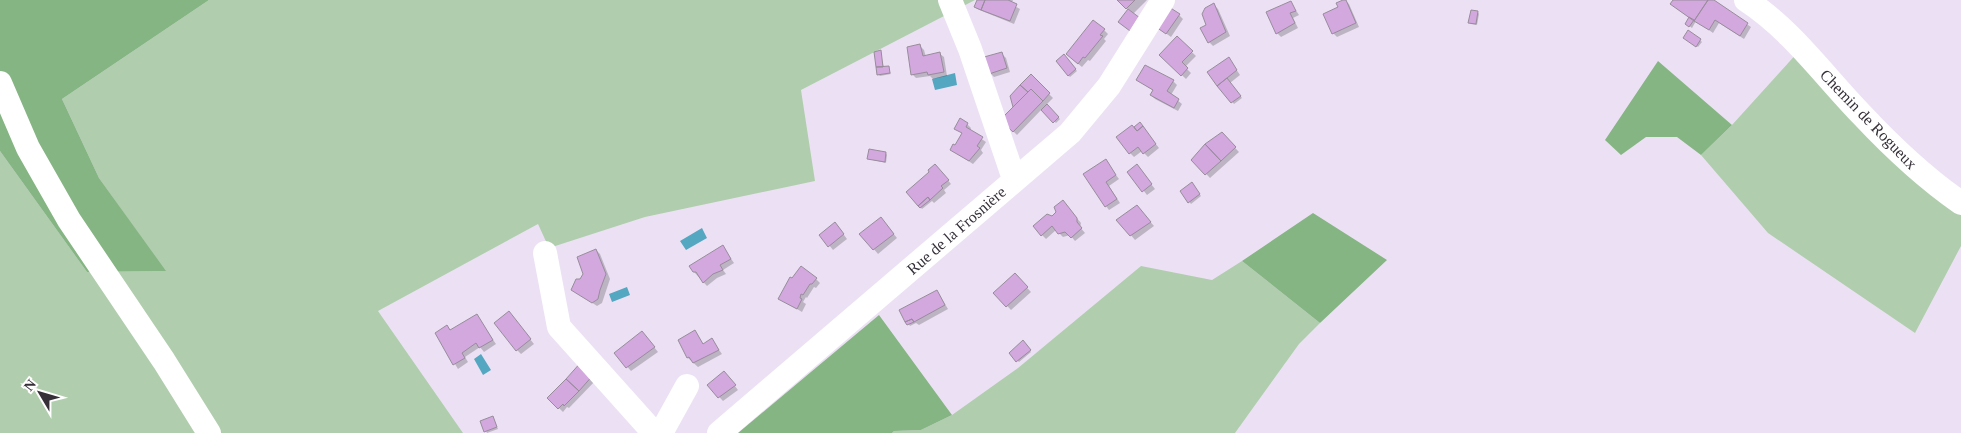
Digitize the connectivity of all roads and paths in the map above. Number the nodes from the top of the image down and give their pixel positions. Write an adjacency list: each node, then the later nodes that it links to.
1 (950, 0): 5 (street)
2 (1164, 0): 5 (street, Rue de la Frosnière)
3 (1746, 0): 6 (street, Chemin de Rogueux)
4 (0, 83): 9 (street)
5 (1014, 179): 12 (street, Rue de la Frosnière)
6 (1961, 203)
7 (545, 254): 10 (street)
8 (687, 386): 11 (street)
9 (209, 433)
10 (654, 433)
11 (661, 433)
12 (719, 433)

